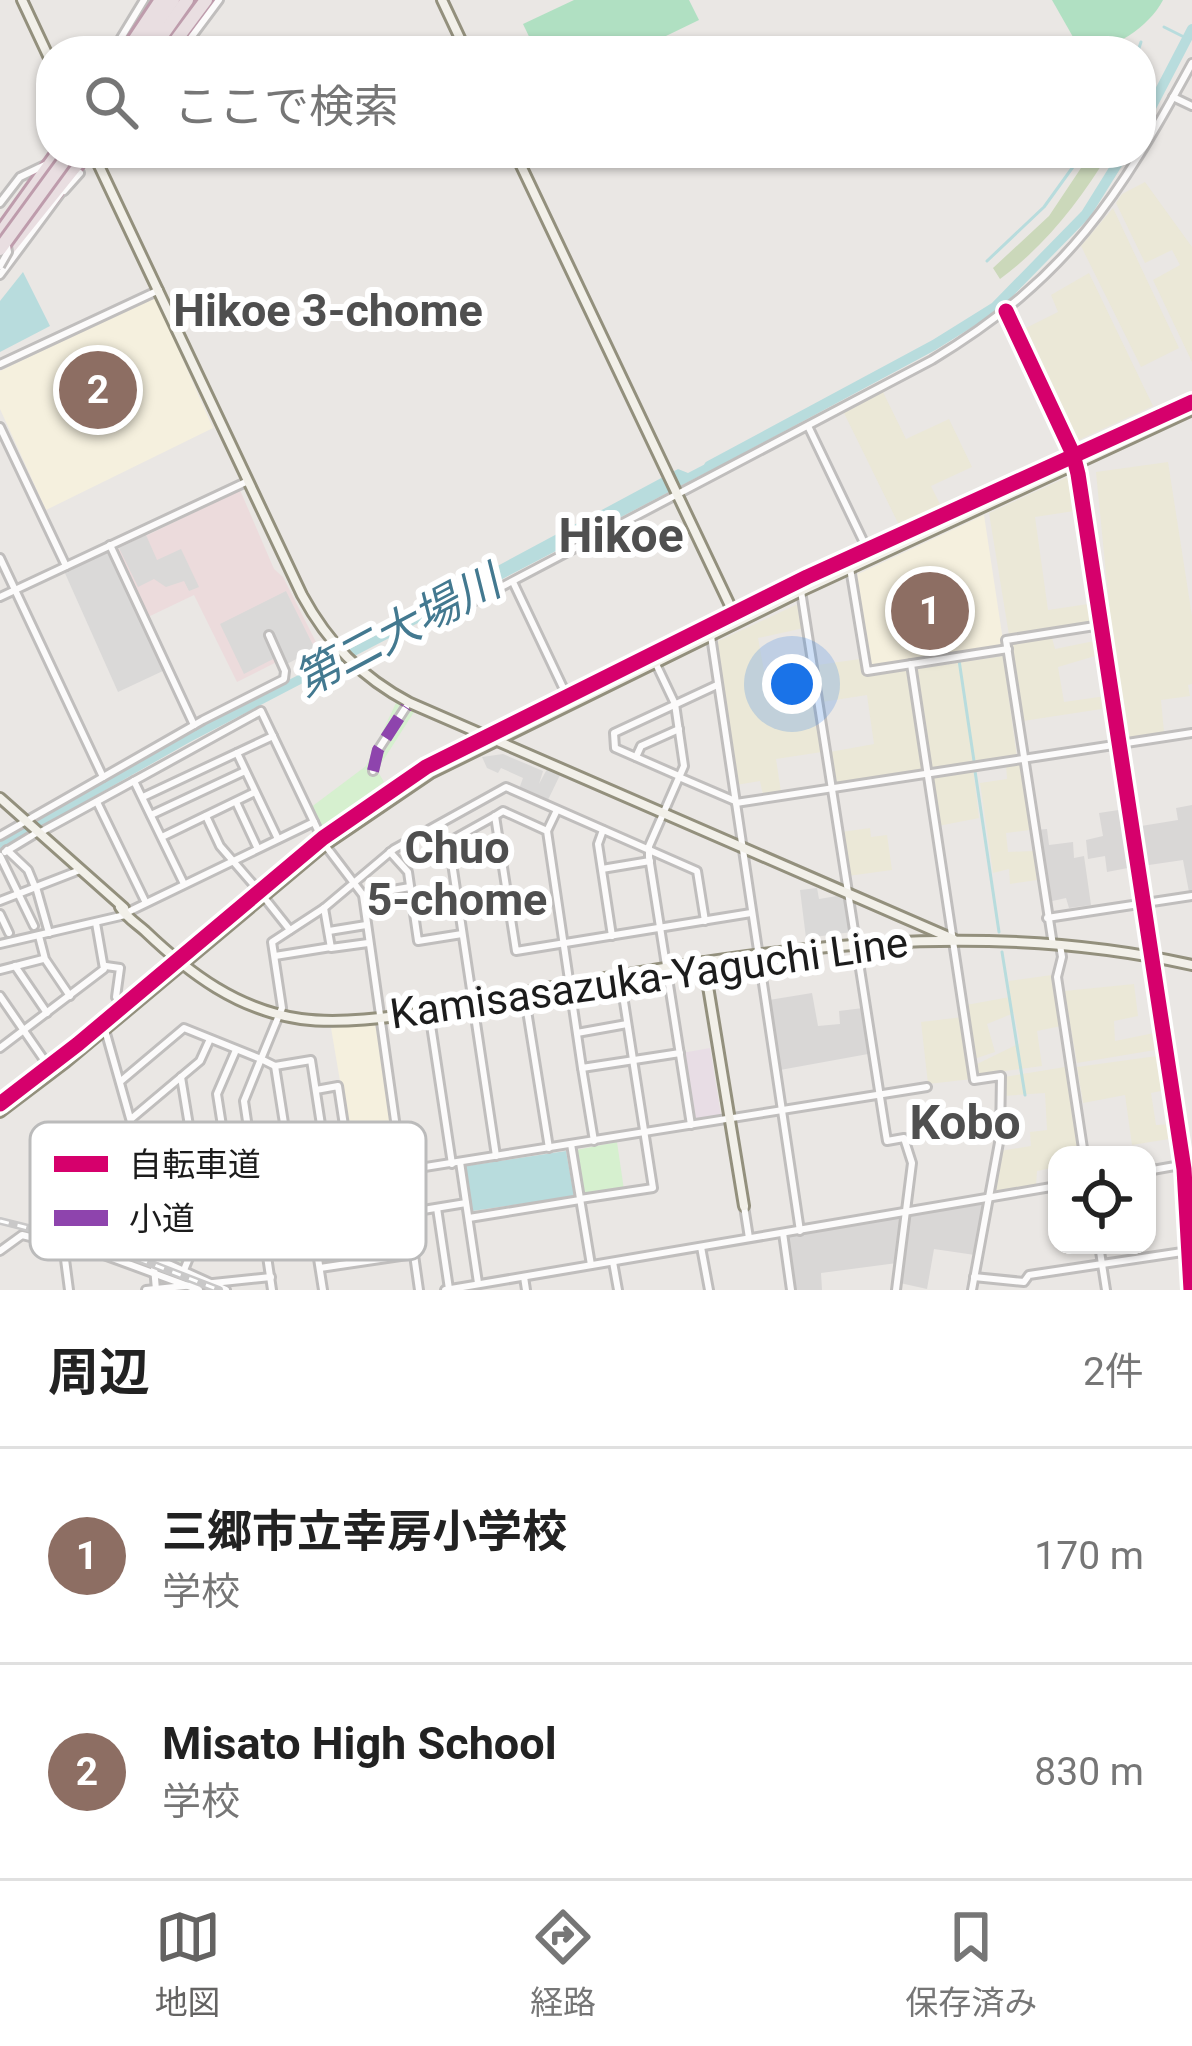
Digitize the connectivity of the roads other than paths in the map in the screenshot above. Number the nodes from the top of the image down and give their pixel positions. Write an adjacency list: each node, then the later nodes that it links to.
1 (22, 0): 9 (street)
2 (144, 0): 10 (street)
3 (158, 0): 11 (highway)
4 (173, 0): 12 (highway)
5 (187, 0): 13 (highway)
6 (219, 0): 15 (street)
7 (442, 0): 16 (street)
8 (205, 1): 14 (highway)
9 (39, 36)
10 (121, 36)
11 (135, 36)
12 (149, 36)
13 (162, 36)
14 (179, 36)
15 (192, 36)
16 (459, 36)
17 (1192, 63): 18 (street)
18 (1173, 98): 19 (street); 20 (street)
19 (1192, 106)
20 (1156, 126)
21 (36, 167): 29 (street)
22 (45, 168): 30 (highway)
23 (62, 168): 30 (highway, bridge)
24 (79, 168): 28 (highway)
25 (98, 168): 32 (street)
26 (522, 168): 40 (street)
27 (1131, 168): 33 (street)
28 (74, 174): 31 (highway); 31 (street)
29 (0, 203)
30 (0, 237): 31 (street, bridge)
31 (0, 267)
32 (159, 290): 34 (street); 39 (street)
33 (1006, 311): 36 (street); 38 (street)
34 (0, 364)
35 (1192, 406): 38 (street)
36 (808, 426): 40 (street); 42 (street)
37 (0, 427): 44 (street)
38 (1074, 459): 42 (street); 45 (street); 52 (street)
39 (248, 481): 41 (street); 66 (street)
40 (676, 492): 46 (street); 50 (street)
41 (110, 545): 44 (street); 62 (street)
42 (868, 551): 50 (street)
43 (0, 558): 47 (street)
44 (66, 566): 47 (street)
45 (850, 568): 48 (street); 57 (street)
46 (513, 582): 51 (street); 59 (street)
47 (15, 590): 49 (street); 76 (street)
48 (801, 591): 50 (street); 79 (street)
49 (0, 597)
50 (736, 618): 54 (street); 59 (street)
51 (433, 623)
52 (1101, 625): 55 (street); 67 (street)
53 (269, 635): 62 (street)
54 (711, 636): 56 (street); 58 (street)
55 (1008, 649): 57 (street); 71 (street)
56 (656, 664): 60 (street); 66 (street)
57 (911, 664): 74 (street)
58 (717, 685): 60 (street); 85 (street)
59 (567, 697): 66 (street)
60 (675, 704): 63 (street); 70 (street)
61 (406, 706): 73 (street)
62 (194, 725): 76 (street)
63 (679, 729): 70 (street); 77 (street)
64 (1192, 733): 67 (street)
65 (273, 736): 68 (street); 69 (street); 92 (street)
66 (489, 737): 87 (street); 101 (street)
67 (1119, 744): 71 (street); 124 (street)
68 (237, 753): 72 (street); 75 (street)
69 (178, 757): 75 (street); 78 (street)
70 (636, 757): 77 (street)
71 (1024, 758): 74 (street); 129 (street)
72 (245, 771): 80 (street); 88 (street)
73 (373, 771)
74 (928, 773): 79 (street); 141 (street)
75 (187, 776): 82 (street)
76 (104, 777): 91 (street)
77 (679, 777): 85 (street); 87 (street)
78 (134, 781): 82 (street); 83 (street)
79 (832, 788): 85 (street); 120 (street)
80 (256, 792): 84 (street); 100 (street)
81 (0, 797): 91 (street, Kamisasazuka-Yaguchi Line)
82 (143, 797): 88 (street)
83 (97, 802): 96 (street); 123 (street)
84 (236, 802): 89 (street); 103 (street)
85 (735, 802): 104 (street)
86 (557, 810): 93 (street); 94 (street); 95 (street)
87 (664, 814): 104 (street); 105 (street)
88 (151, 815): 98 (street)
89 (206, 816): 98 (street); 108 (street)
90 (495, 816): 95 (street); 99 (street); 102 (street)
91 (27, 822): 96 (street, Kamisasazuka-Yaguchi Line); 97 (street)
92 (314, 822): 100 (street); 101 (street)
93 (433, 827): 102 (street); 106 (street)
94 (603, 830): 105 (street); 111 (street)
95 (547, 831): 144 (street)
96 (38, 832): 107 (street); 112 (street, Kamisasazuka-Yaguchi Line)
97 (0, 836)
98 (162, 837): 114 (street)
99 (498, 838): 110 (street); 144 (street)
100 (278, 839): 103 (street)
101 (324, 841): 113 (street); 118 (street)
102 (443, 845): 110 (street)
103 (258, 848): 108 (street)
104 (742, 848): 120 (street); 126 (street)
105 (648, 850): 109 (street); 130 (street)
106 (391, 852): 113 (street); 116 (street)
107 (2, 853): 115 (street); 117 (street)
108 (233, 861): 114 (street); 118 (street)
109 (650, 862): 111 (street); 134 (street)
110 (452, 863): 139 (street)
111 (602, 869): 140 (street)
112 (80, 870): 115 (street); 128 (street, Kamisasazuka-Yaguchi Line)
113 (354, 882): 119 (street); 125 (street)
114 (184, 884): 123 (street)
115 (35, 887): 117 (street); 137 (street)
116 (410, 887): 119 (street); 139 (street)
117 (19, 894): 122 (street); 133 (street)
118 (261, 894): 135 (street); 152 (street)
119 (363, 895): 132 (street)
120 (849, 895): 141 (street); 142 (street)
121 (1192, 896): 124 (street)
122 (0, 901)
123 (145, 903): 128 (street)
124 (1144, 903): 129 (street); 150 (street)
125 (324, 908): 135 (street); 136 (street)
126 (752, 913): 130 (street); 148 (street)
127 (0, 914): 138 (street)
128 (127, 914): 131 (street); 152 (street, Kamisasazuka-Yaguchi Line)
129 (1047, 918): 146 (street)
130 (705, 921): 134 (street)
131 (96, 922): 137 (street); 156 (street)
132 (366, 925): 136 (street); 143 (street)
133 (34, 926)
134 (659, 928): 140 (street); 157 (street)
135 (290, 930): 149 (street)
136 (329, 931): 147 (street)
137 (45, 932): 145 (street); 151 (street)
138 (9, 933)
139 (463, 934): 164 (street)
140 (613, 936): 144 (street)
141 (953, 939): 142 (street, Kamisasazuka-Yaguchi Line); 146 (street, Kamisasazuka-Yaguchi Line); 214 (street)
142 (856, 942): 148 (street, Kamisasazuka-Yaguchi Line); 189 (street)
143 (368, 943): 147 (street); 170 (street)
144 (564, 943): 160 (street)
145 (0, 944)
146 (1056, 945): 150 (street, Kamisasazuka-Yaguchi Line); 206 (street)
147 (331, 947): 149 (street)
148 (759, 954): 153 (street, Kamisasazuka-Yaguchi Line); 191 (street)
149 (274, 956): 169 (street)
150 (1151, 956): 154 (street, Kamisasazuka-Yaguchi Line); 210 (street)
151 (45, 959): 155 (street); 163 (street)
152 (179, 962): 165 (street); 169 (street, Kamisasazuka-Yaguchi Line); 174 (street)
153 (704, 962): 157 (street, Kamisasazuka-Yaguchi Line); 193 (street)
154 (1192, 965)
155 (14, 966): 158 (street); 168 (street)
156 (106, 966): 163 (street); 165 (street)
157 (666, 969): 159 (street, Kamisasazuka-Yaguchi Line); 179 (street)
158 (0, 970)
159 (620, 976): 160 (street, Kamisasazuka-Yaguchi Line); 172 (street)
160 (570, 984): 161 (street, Kamisasazuka-Yaguchi Line); 175 (street)
161 (524, 992): 164 (street, Kamisasazuka-Yaguchi Line); 207 (street)
162 (0, 996): 167 (street)
163 (70, 996): 168 (street)
164 (473, 1001): 166 (street, Kamisasazuka-Yaguchi Line); 208 (street)
165 (122, 1006): 183 (street)
166 (428, 1009): 170 (street, Kamisasazuka-Yaguchi Line); 209 (street)
167 (11, 1012): 171 (street); 173 (street)
168 (48, 1014): 173 (street)
169 (280, 1015): 170 (street, Kamisasazuka-Yaguchi Line); 180 (street)
170 (381, 1016): 201 (street)
171 (0, 1020)
172 (627, 1024): 175 (street); 181 (street)
173 (25, 1030): 177 (street); 183 (street)
174 (105, 1030): 186 (street); 190 (street)
175 (577, 1033): 184 (street)
176 (210, 1039): 178 (street); 185 (street); 186 (street)
177 (0, 1048)
178 (236, 1049): 180 (street); 196 (street)
179 (680, 1053): 181 (street); 202 (street)
180 (261, 1060): 182 (street); 197 (street)
181 (633, 1060): 184 (street); 203 (street)
182 (275, 1066): 188 (street); 198 (street)
183 (50, 1067): 190 (street)
184 (582, 1068): 204 (street)
185 (182, 1077): 192 (street); 195 (street)
186 (121, 1081): 192 (street)
187 (927, 1087): 189 (street)
188 (316, 1090): 199 (street); 200 (street)
189 (880, 1094): 191 (street); 220 (street)
190 (0, 1108)
191 (782, 1110): 193 (street); 222 (street)
192 (131, 1119): 194 (street)
193 (729, 1119): 202 (street); 217 (street)
194 (132, 1122)
195 (188, 1122)
196 (221, 1122)
197 (247, 1122)
198 (284, 1122)
199 (321, 1122)
200 (343, 1122)
201 (395, 1122)
202 (691, 1125): 203 (street)
203 (644, 1132): 204 (street); 215 (street)
204 (594, 1141): 205 (street)
205 (572, 1144): 207 (street); 215 (street)
206 (1083, 1146)
207 (549, 1148): 208 (street)
208 (496, 1156): 209 (street)
209 (456, 1163): 211 (street); 216 (street)
210 (1188, 1166): 212 (street); 228 (street)
211 (426, 1168)
212 (1156, 1170)
213 (1048, 1188): 214 (street)
214 (989, 1198): 220 (street); 245 (street)
215 (580, 1199): 221 (street); 241 (street)
216 (466, 1203): 218 (street); 221 (street)
217 (744, 1206): 225 (street)
218 (437, 1208): 219 (street); 260 (street)
219 (426, 1210)
220 (906, 1212): 222 (street); 265 (street)
221 (469, 1218): 250 (street)
222 (800, 1231): 223 (street)
223 (783, 1233): 225 (street); 264 (street)
224 (30, 1237): 227 (street)
225 (749, 1239): 226 (street)
226 (701, 1247): 239 (street); 263 (street)
227 (0, 1251)
228 (1190, 1251): 240 (street); 268 (street)
229 (1100, 1254): 240 (street)
230 (65, 1260): 253 (street)
231 (117, 1260): 244 (street)
232 (153, 1260): 244 (street)
233 (158, 1260): 243 (street)
234 (188, 1260): 243 (street)
235 (268, 1260): 246 (street)
236 (319, 1260): 242 (street)
237 (374, 1260): 242 (street)
238 (415, 1260): 259 (street)
239 (614, 1262): 241 (street); 262 (street)
240 (1101, 1264): 252 (street); 267 (street)
241 (591, 1265): 247 (street)
242 (320, 1268): 258 (street)
243 (184, 1270): 249 (street)
244 (154, 1271): 248 (street); 254 (street)
245 (974, 1276): 252 (street); 266 (street)
246 (271, 1277): 251 (street); 257 (street)
247 (524, 1277): 250 (street); 261 (street)
248 (187, 1284): 249 (street); 254 (street); 255 (street)
249 (214, 1284): 251 (street); 256 (street)
250 (478, 1284): 260 (street)
251 (243, 1285)
252 (997, 1286)
253 (69, 1290)
254 (152, 1290)
255 (199, 1290)
256 (226, 1290)
257 (272, 1290)
258 (323, 1290)
259 (419, 1290)
260 (447, 1290)
261 (526, 1290)
262 (617, 1290)
263 (709, 1290)
264 (791, 1290)
265 (896, 1290)
266 (972, 1290)
267 (1106, 1290)
268 (1191, 1290)

